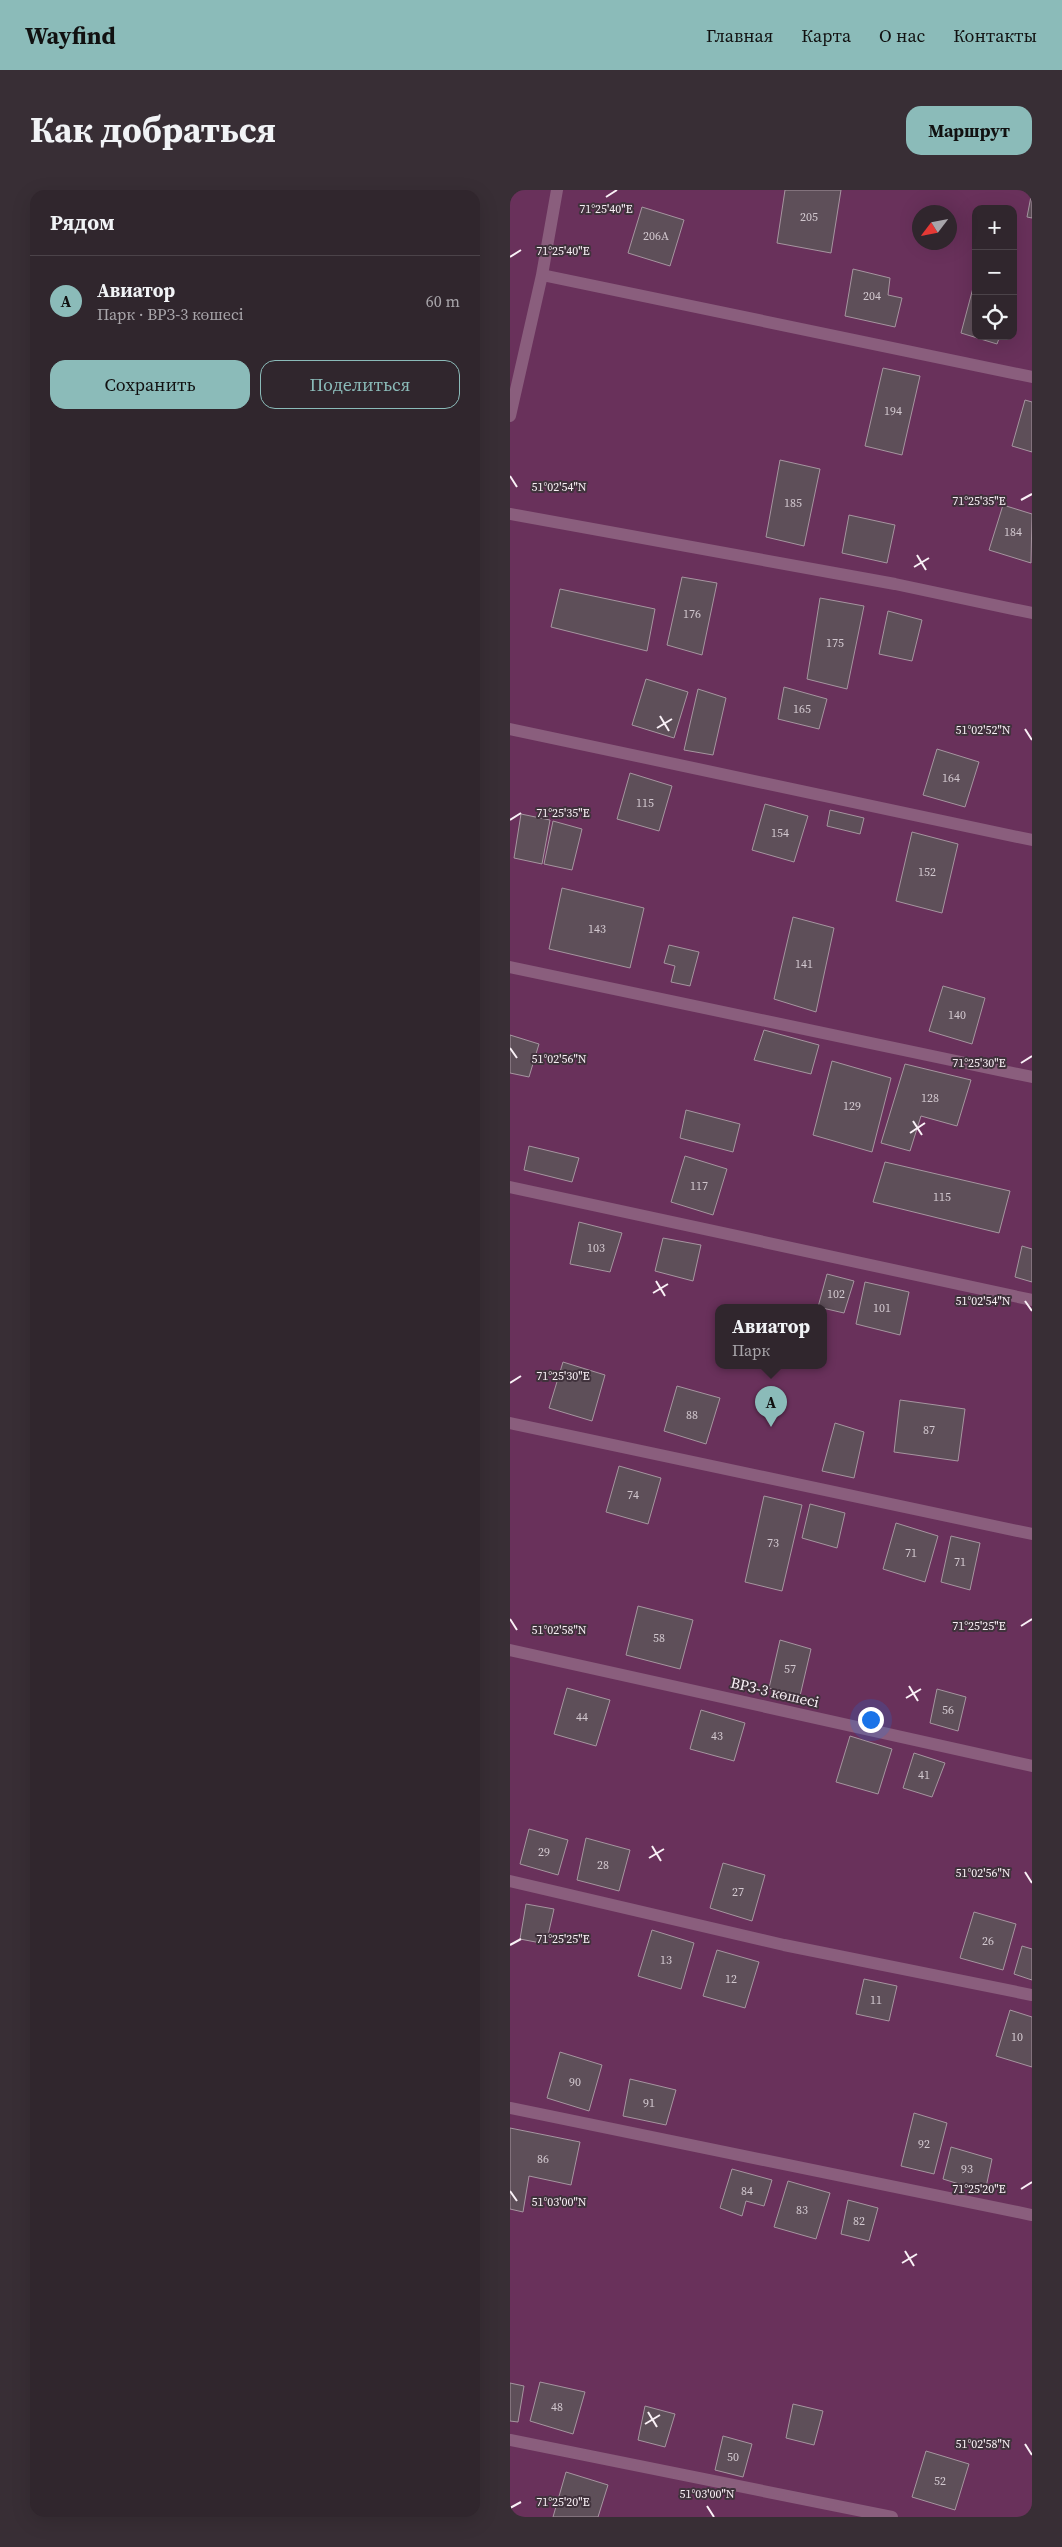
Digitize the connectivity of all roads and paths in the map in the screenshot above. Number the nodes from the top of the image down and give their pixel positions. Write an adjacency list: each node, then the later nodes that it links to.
1 (557, 190): 2 (street)
2 (542, 275): 3 (street); 4 (street)
3 (1032, 377)
4 (510, 416)
5 (510, 514): 6 (street)
6 (1032, 612)
7 (510, 729): 8 (street)
8 (1032, 840)
9 (510, 967): 10 (street)
10 (1032, 1077)
11 (510, 1187): 12 (street)
12 (1032, 1300)
13 (510, 1423): 14 (street)
14 (1032, 1534)
15 (510, 1650): 16 (street, ВРЗ-3 көшесі)
16 (1032, 1766)
17 (510, 1881): 18 (street)
18 (1032, 1995)
19 (510, 2108): 20 (street)
20 (1032, 2215)
21 (510, 2440): 22 (street)
22 (892, 2517)

